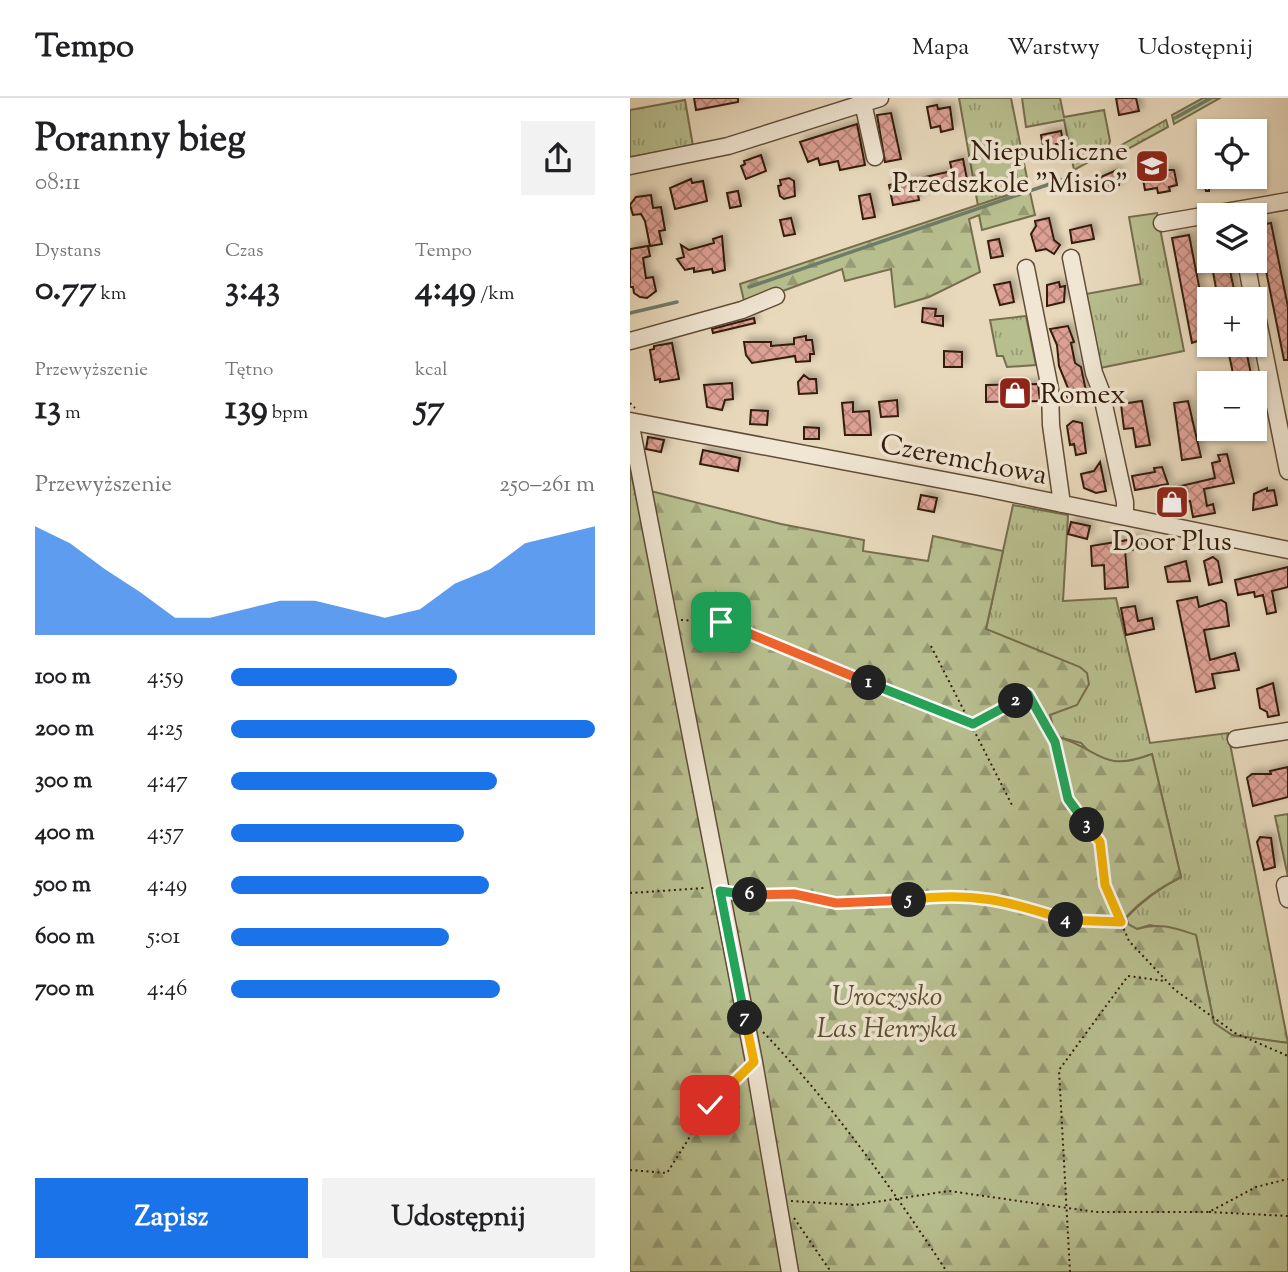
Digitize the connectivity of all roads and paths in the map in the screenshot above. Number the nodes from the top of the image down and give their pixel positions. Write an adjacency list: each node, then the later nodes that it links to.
1 (880, 98): 2 (street)
2 (863, 103): 3 (street); 4 (street)
3 (875, 157)
4 (630, 166)
5 (1288, 201): 6 (street)
6 (1267, 206)
7 (1197, 218): 8 (street)
8 (1162, 223)
9 (1071, 258): 18 (street)
10 (1026, 268): 17 (street)
11 (776, 296): 12 (street)
12 (630, 341)
13 (1265, 357): 16 (street)
14 (630, 421): 15 (street); 17 (street, Czeremchowa)
15 (634, 462): 20 (street)
16 (1288, 471)
17 (1062, 504): 18 (street, Czeremchowa)
18 (1125, 516): 19 (street, Czeremchowa)
19 (1288, 550)
20 (669, 620): 22 (path); 26 (street)
21 (931, 646): 22 (path)
22 (973, 724): 25 (path); 28 (path)
23 (1288, 731): 24 (street)
24 (1236, 738)
25 (1013, 807)
26 (720, 891): 27 (path); 28 (path); 32 (street)
27 (630, 893)
28 (1121, 922): 29 (path)
29 (1167, 982): 31 (path); 37 (path)
30 (762, 1030): 35 (path)
31 (1288, 1056)
32 (754, 1062): 33 (path); 36 (street)
33 (630, 1170)
34 (1288, 1179): 38 (path)
35 (897, 1197): 36 (path); 37 (path); 42 (path)
36 (779, 1201): 40 (street); 41 (path)
37 (1068, 1209): 38 (path); 43 (path)
38 (1209, 1212): 39 (path)
39 (1288, 1216)
40 (790, 1272)
41 (831, 1272)
42 (947, 1272)
43 (1070, 1272)

